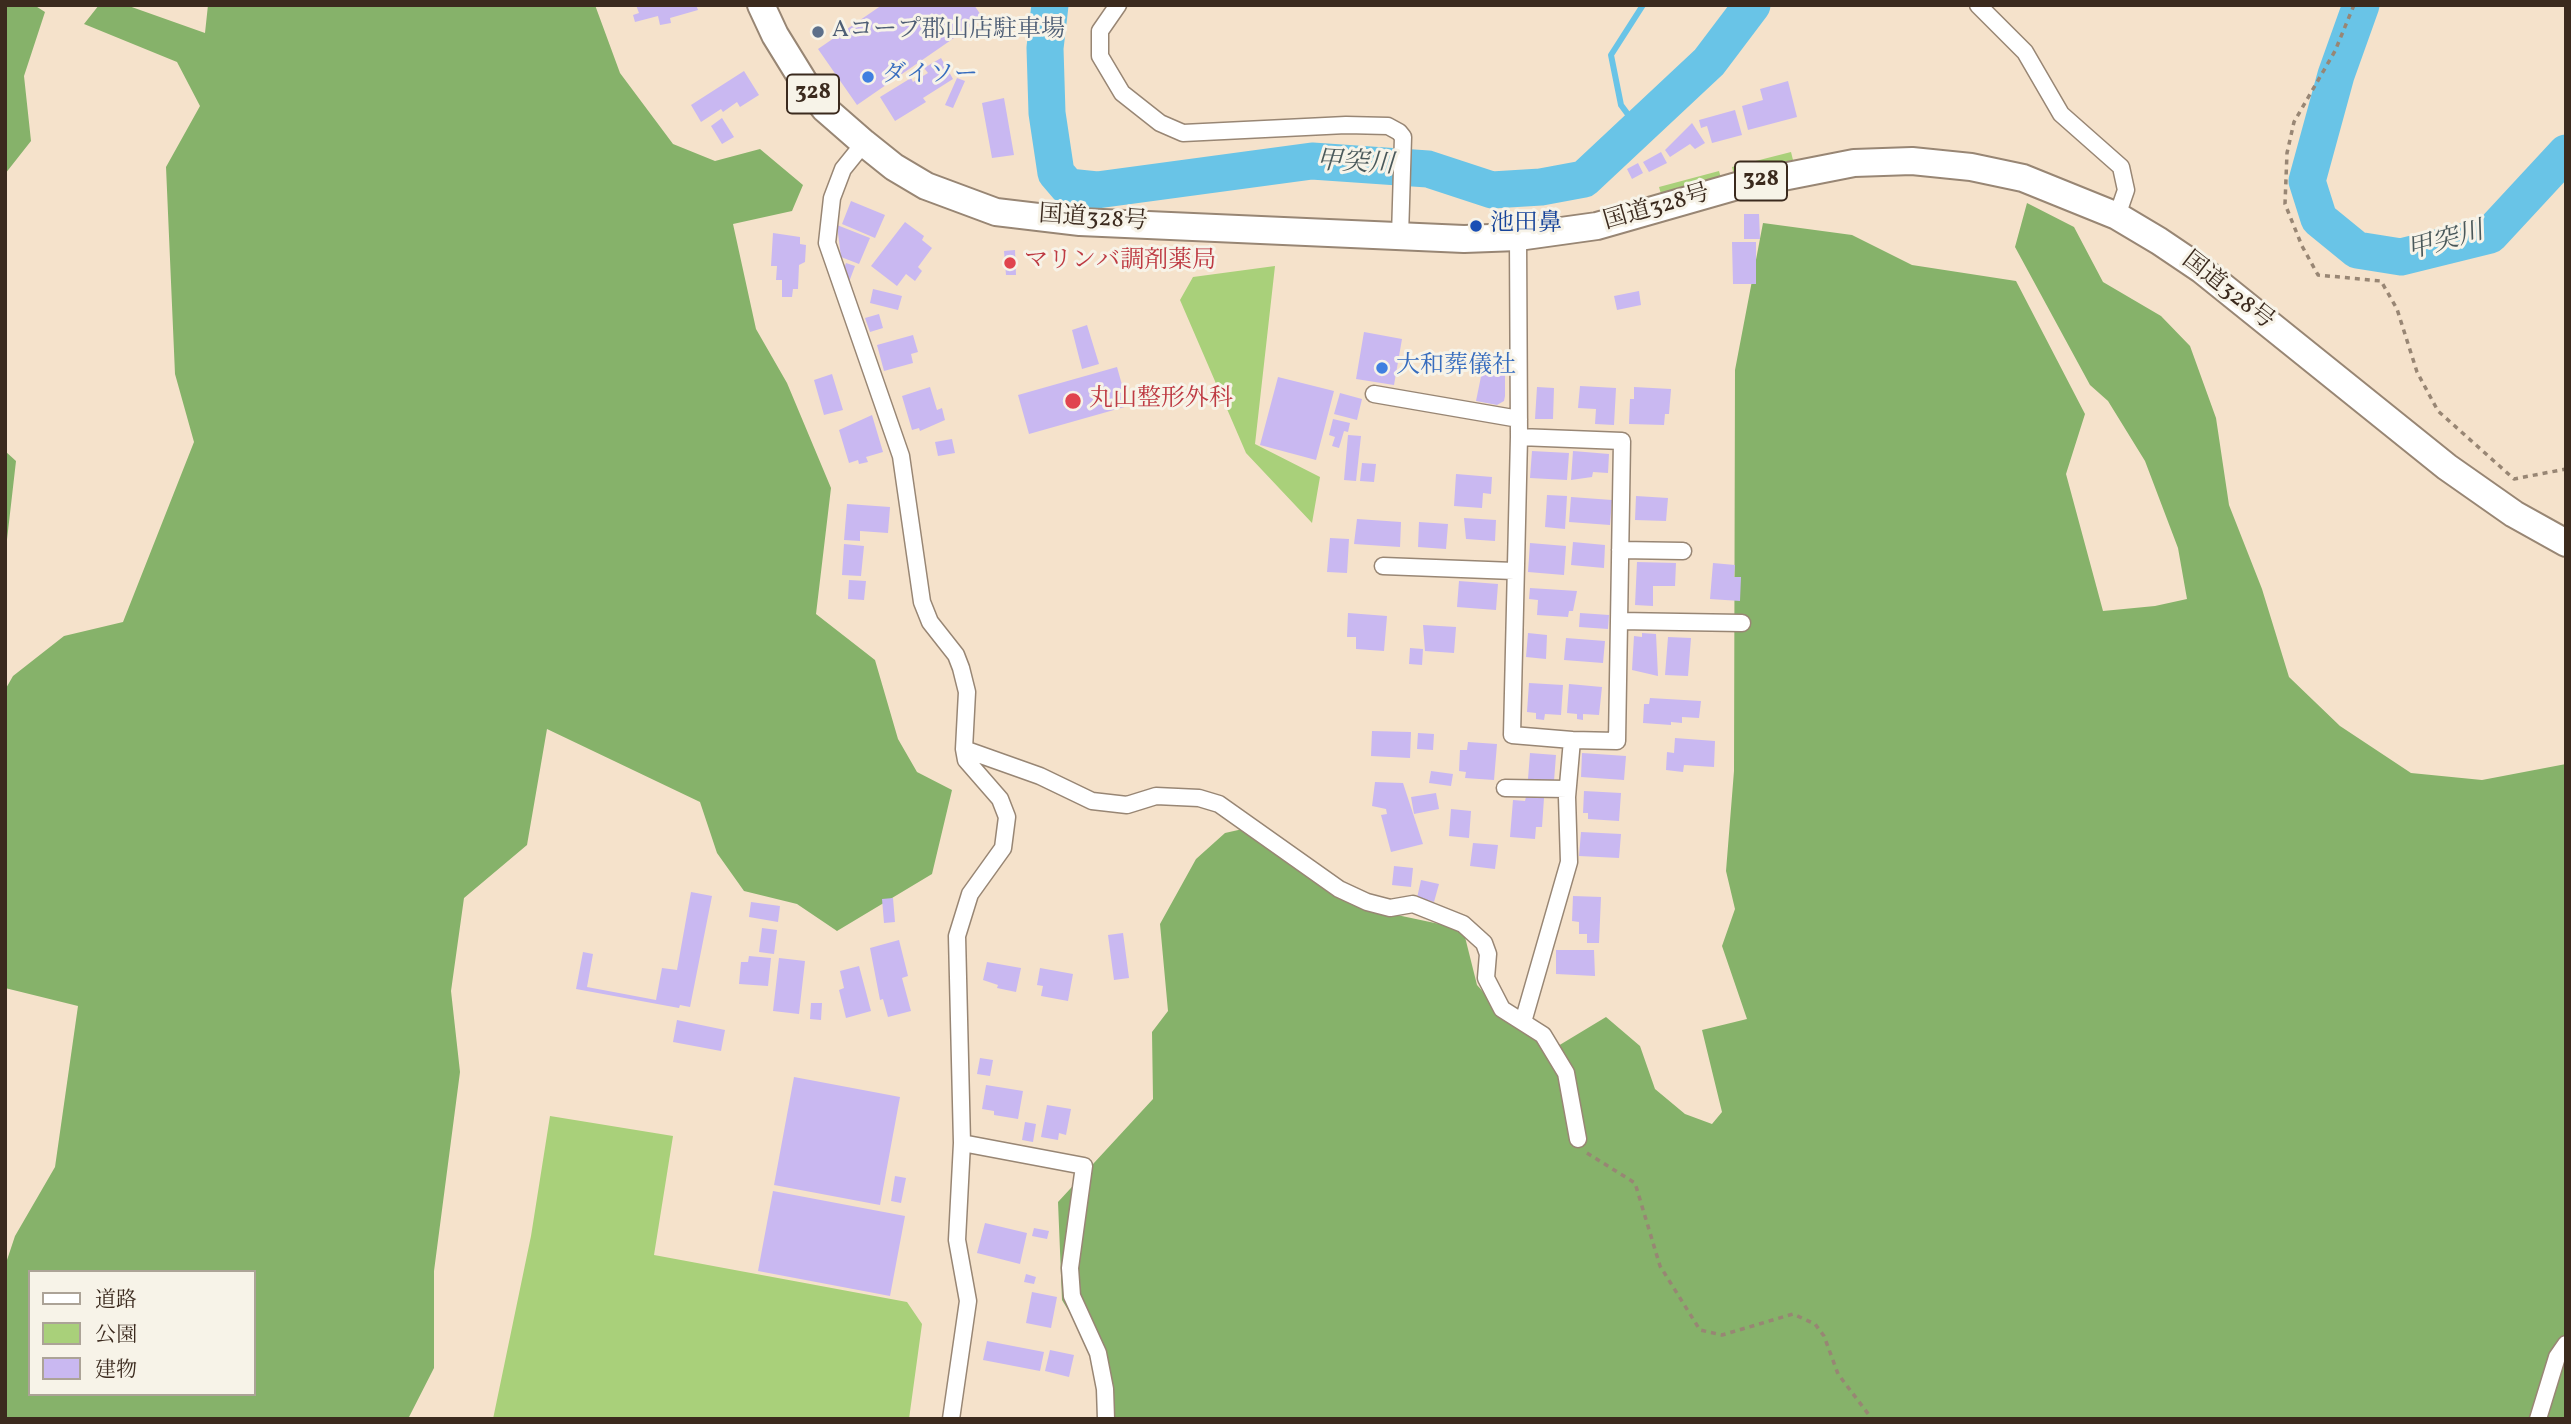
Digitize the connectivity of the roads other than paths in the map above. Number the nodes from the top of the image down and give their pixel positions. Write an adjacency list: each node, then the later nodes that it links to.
1 (761, 5): 4 (highway, 国道328号 / 328)
2 (1118, 5): 6 (street)
3 (1978, 5): 5 (street)
4 (864, 143): 6 (highway, 国道328号 / 328); 19 (street)
5 (2117, 216): 7 (highway, 国道328号 / 328); 11 (highway, 国道328号 / 328)
6 (1400, 228): 7 (highway, 国道328号 / 328)
7 (1518, 237): 9 (street)
8 (1374, 394): 9 (street)
9 (1519, 419): 10 (street)
10 (1519, 437): 12 (street); 15 (street)
11 (2566, 543)
12 (1620, 550): 13 (street); 16 (street)
13 (1683, 551)
14 (1383, 566): 15 (street)
15 (1514, 571): 18 (street)
16 (1619, 621): 17 (street); 18 (street)
17 (1742, 622)
18 (1572, 740): 21 (street)
19 (964, 749): 22 (street); 24 (street)
20 (1505, 788): 21 (street)
21 (1567, 789): 22 (street)
22 (1524, 1022): 23 (street)
23 (1578, 1139)
24 (962, 1143): 26 (street); 27 (street)
25 (2566, 1344): 28 (street)
26 (951, 1419)
27 (1106, 1419)
28 (2538, 1419)

